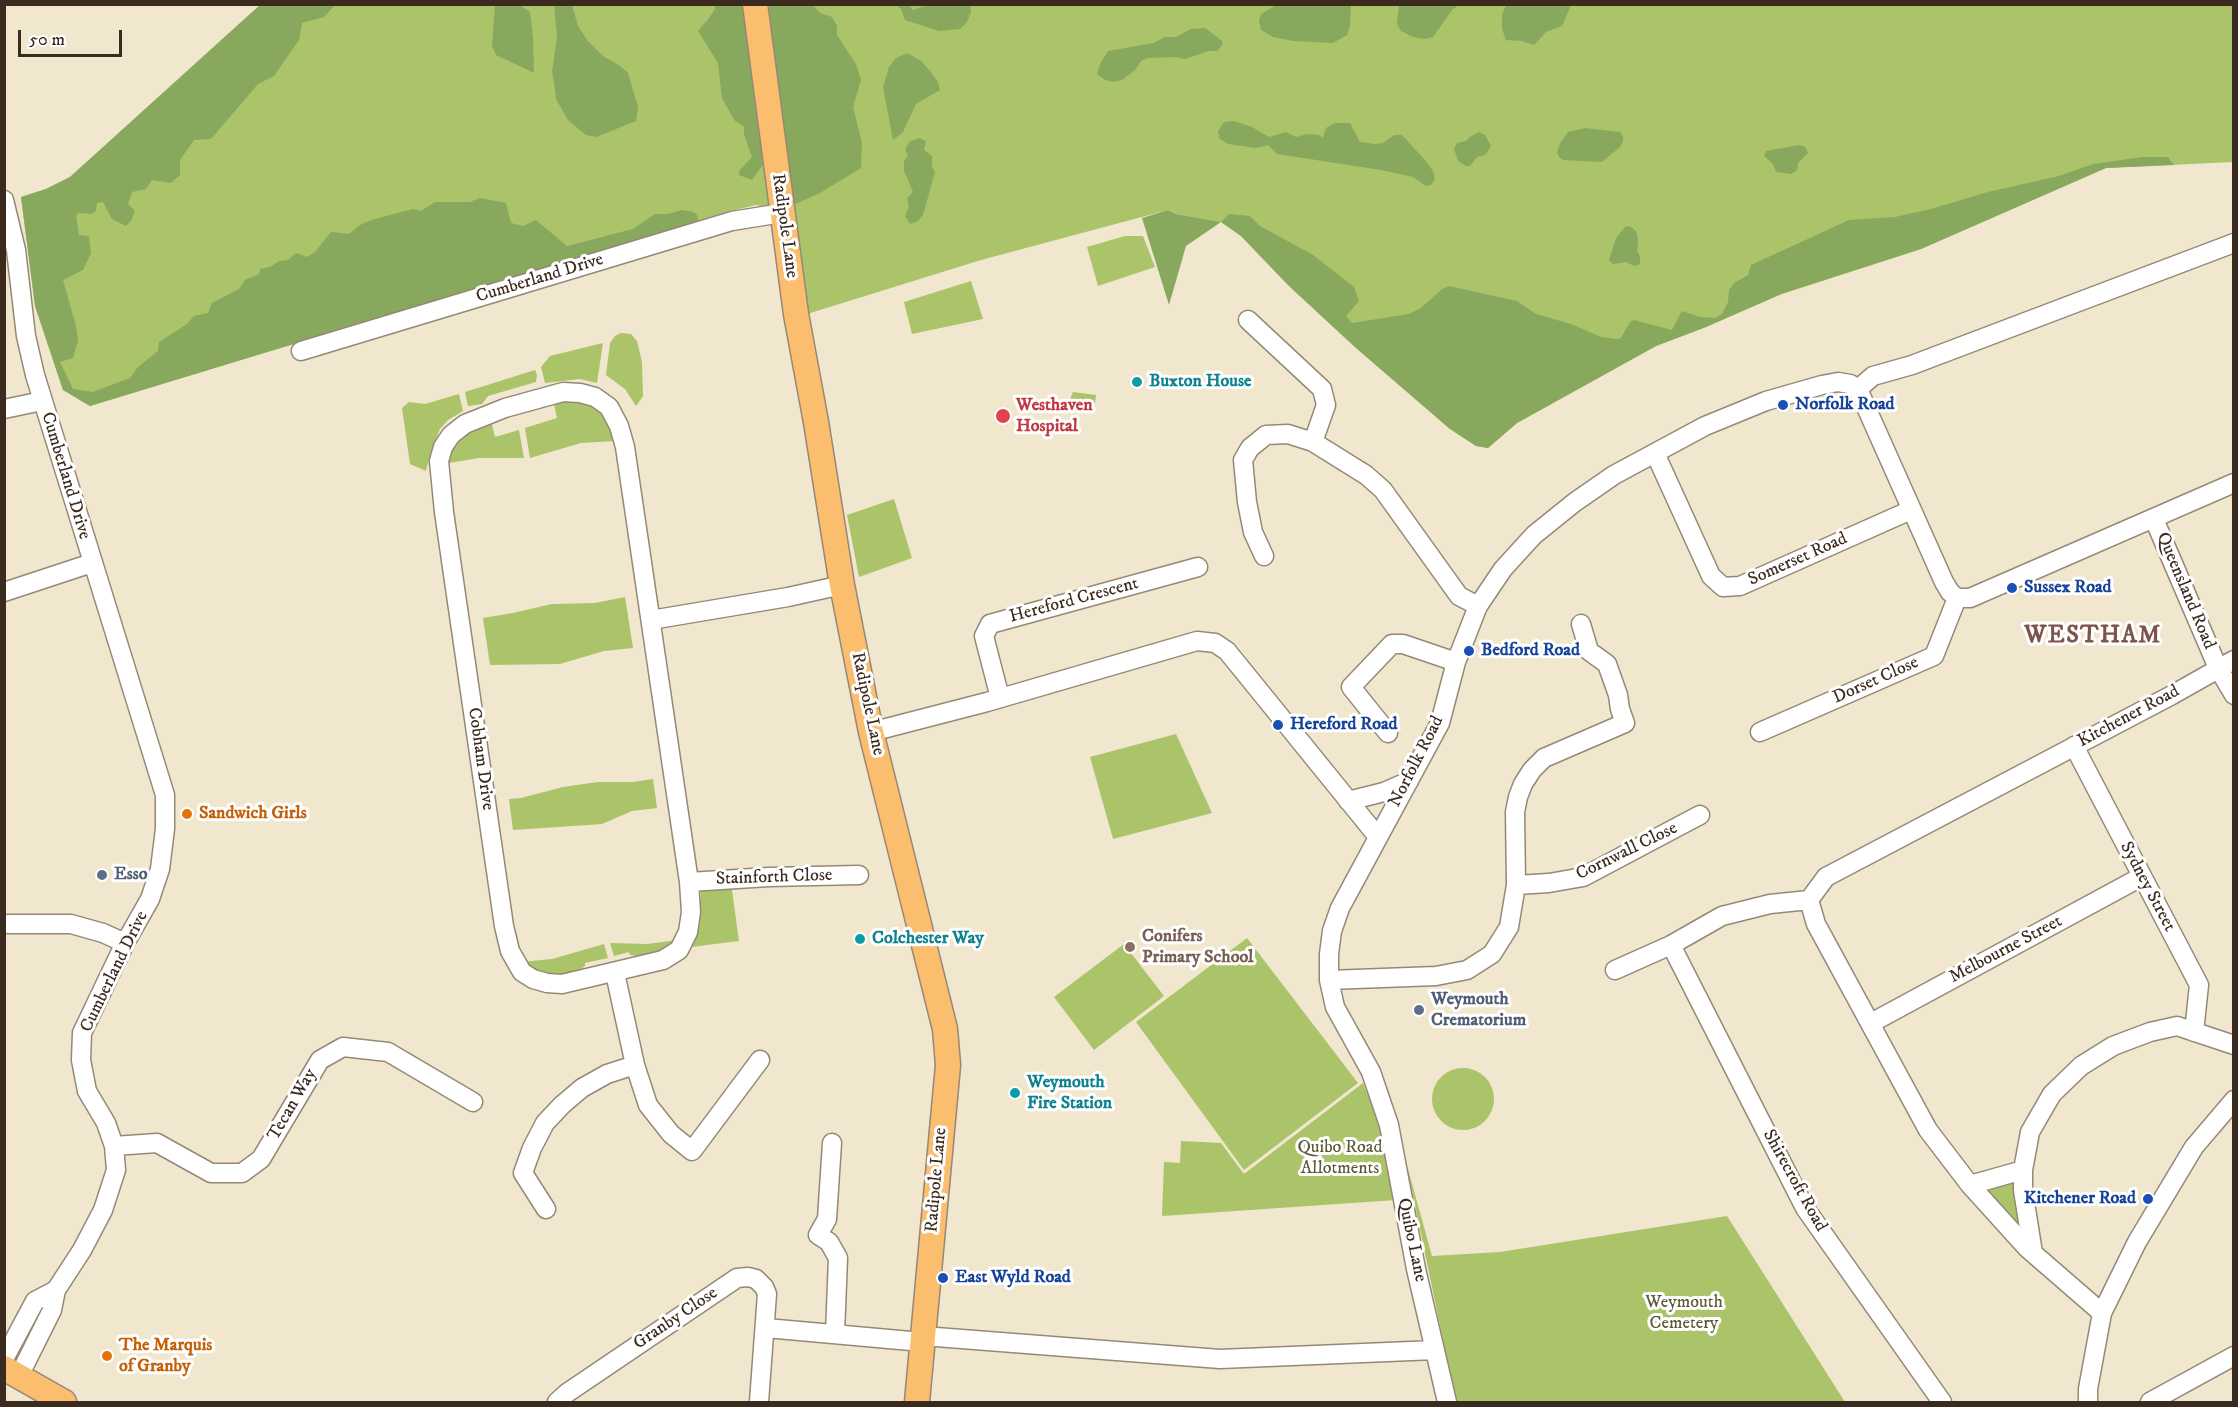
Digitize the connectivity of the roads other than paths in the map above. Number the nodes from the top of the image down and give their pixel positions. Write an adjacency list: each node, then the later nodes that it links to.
1 (755, 4): 3 (main road, Radipole Lane)
2 (4, 200): 8 (street, Cumberland Drive)
3 (782, 213): 6 (street, Cumberland Drive); 18 (main road, Radipole Lane)
4 (2234, 243): 7 (street)
5 (1248, 320): 10 (street)
6 (301, 351)
7 (1858, 389): 11 (street, Norfolk Road); 13 (street)
8 (42, 401): 9 (street); 16 (street, Cumberland Drive)
9 (4, 409)
10 (1313, 442): 15 (street); 21 (street)
11 (1655, 453): 13 (street, Somerset Road); 21 (street, Norfolk Road)
12 (2234, 483): 14 (street)
13 (1911, 510): 20 (street)
14 (2154, 519): 20 (street); 25 (street, Queensland Road)
15 (1264, 556)
16 (92, 563): 19 (street); 42 (street, Cumberland Drive)
17 (1198, 567): 27 (street, Hereford Crescent)
18 (842, 585): 22 (street); 28 (main road, Radipole Lane)
19 (4, 592)
20 (1957, 598): 29 (street, Dorset Close)
21 (1478, 606): 24 (street, Norfolk Road)
22 (651, 620): 38 (street, Cobham Drive); 45 (street, Cobham Drive)
23 (1581, 624): 39 (street)
24 (1456, 663): 30 (street); 32 (street, Norfolk Road)
25 (2226, 664): 26 (street, Queensland Road); 31 (street, Kitchener Road)
26 (2234, 695)
27 (1000, 698): 28 (street); 33 (street)
28 (871, 732): 63 (main road, Radipole Lane)
29 (1760, 732)
30 (1388, 733)
31 (2074, 746): 37 (street, Sydney Street); 40 (street, Kitchener Road)
32 (1409, 781): 33 (street); 35 (street, Norfolk Road)
33 (1348, 801): 35 (street)
34 (1700, 815): 39 (street, Cornwall Close)
35 (1378, 837): 46 (street, Norfolk Road)
36 (859, 875): 38 (street, Stainforth Close)
37 (2141, 877): 47 (street, Melbourne Street); 48 (street, Sydney Street)
38 (689, 882): 45 (street, Cobham Drive)
39 (1516, 885): 46 (street)
40 (1809, 900): 43 (street); 47 (street)
41 (4, 924): 42 (street)
42 (125, 943): 55 (street, Cumberland Drive)
43 (1671, 945): 44 (street); 72 (street, Shirecroft Road)
44 (1615, 970)
45 (615, 973): 51 (street)
46 (1329, 980): 64 (street, Quibo Lane)
47 (1870, 1023): 57 (street)
48 (2194, 1032): 49 (street); 56 (street)
49 (2234, 1045)
50 (760, 1060): 51 (street)
51 (635, 1065): 58 (street)
52 (2234, 1100): 60 (street)
53 (473, 1102): 55 (street, Tecan Way)
54 (832, 1143): 62 (street)
55 (114, 1146): 66 (street, Cumberland Drive)
56 (2023, 1170): 57 (street); 59 (street)
57 (1970, 1185): 59 (street)
58 (546, 1209)
59 (2033, 1253): 60 (street)
60 (2102, 1313): 73 (street)
61 (766, 1328): 62 (street); 68 (street, Granby Close); 69 (street, Granby Close)
62 (835, 1334): 63 (street)
63 (923, 1339): 64 (street); 70 (main road, Radipole Lane)
64 (1435, 1350): 71 (street, Quibo Lane)
65 (2234, 1356): 74 (street)
66 (9, 1368): 67 (main road)
67 (64, 1402)
68 (557, 1402)
69 (759, 1402)
70 (918, 1402)
71 (1447, 1402)
72 (1942, 1402)
73 (2088, 1402)
74 (2150, 1402)

